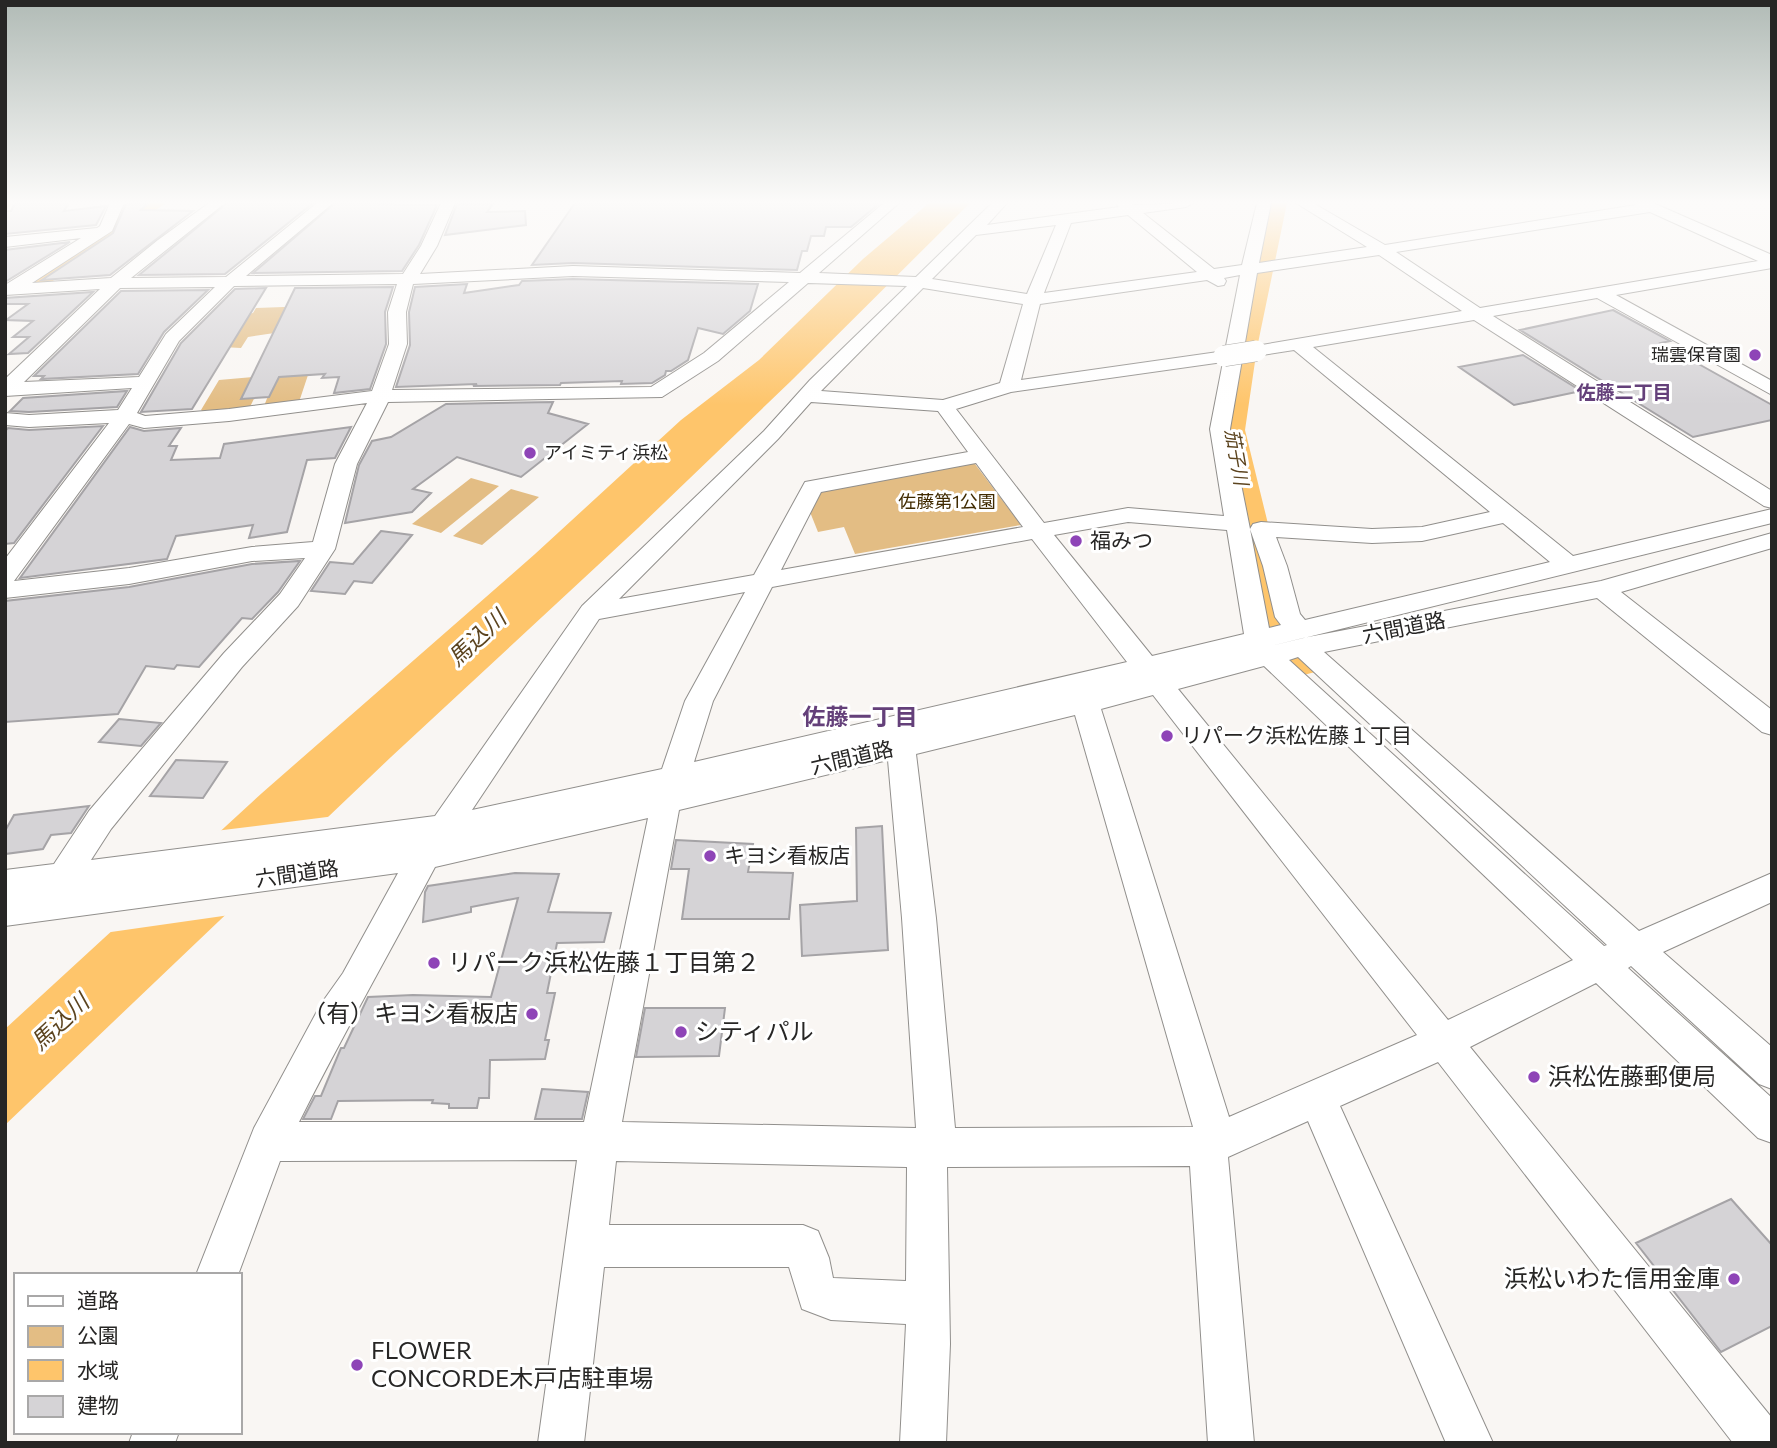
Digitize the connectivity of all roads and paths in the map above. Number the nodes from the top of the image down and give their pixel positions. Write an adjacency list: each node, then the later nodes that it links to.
1 (1251, 270): 21 (street)
2 (40, 271): 19 (street)
3 (132, 271): 18 (street)
4 (243, 271): 17 (street)
5 (414, 271): 14 (street)
6 (817, 271): 15 (street)
7 (926, 271): 16 (street)
8 (1045, 271): 22 (street)
9 (1205, 271): 13 (street)
10 (1246, 271): 13 (street)
11 (1413, 271): 23 (street)
12 (1722, 271): 20 (street)
13 (1210, 275): 21 (street); 22 (street)
14 (410, 279): 15 (street); 17 (street); 30 (street)
15 (808, 279): 16 (street); 30 (street)
16 (914, 281): 22 (street); 31 (street)
17 (229, 282): 18 (street); 26 (street)
18 (118, 283): 19 (street); 28 (street)
19 (8, 291)
20 (1598, 292): 23 (street); 25 (street)
21 (1243, 299): 39 (street)
22 (1033, 300): 27 (street)
23 (1477, 314): 24 (street); 36 (street)
24 (1298, 345): 27 (street, bridge); 37 (street)
25 (1762, 378): 29 (street)
26 (145, 382): 28 (street); 33 (street)
27 (1009, 387): 32 (street)
28 (6, 389)
29 (1772, 389)
30 (380, 396): 33 (street); 42 (street)
31 (806, 396): 32 (street); 48 (street)
32 (944, 405): 35 (street)
33 (125, 416): 34 (street); 44 (street)
34 (5, 419)
35 (982, 456): 40 (street); 45 (street)
36 (1772, 501)
37 (1507, 514): 43 (street); 49 (street)
38 (1772, 516): 43 (street, 六間道路)
39 (1236, 524): 40 (street); 50 (street)
40 (1038, 531): 45 (street); 51 (street)
41 (1772, 540): 46 (street, 六間道路)
42 (323, 549): 47 (street); 58 (street)
43 (1570, 566): 49 (street, 六間道路)
44 (5, 576)
45 (765, 580): 48 (street); 55 (street)
46 (1602, 589): 49 (street, 六間道路); 53 (street)
47 (5, 590)
48 (591, 612): 56 (street)
49 (1300, 636): 50 (street, 六間道路); 63 (street)
50 (1263, 647): 51 (street, 六間道路); 63 (street)
51 (1153, 675): 52 (street, 六間道路); 55 (street, 六間道路); 64 (street)
52 (1085, 704): 54 (street, 六間道路); 70 (street)
53 (1772, 725)
54 (901, 747): 55 (street, 六間道路); 71 (street)
55 (669, 791): 56 (street, 六間道路); 57 (street, 六間道路); 68 (street)
56 (445, 827): 57 (street)
57 (412, 850): 58 (street, 六間道路); 61 (street, 六間道路); 69 (street)
58 (62, 877): 59 (street, 六間道路); 61 (street)
59 (5, 884)
60 (1772, 887): 63 (street)
61 (45, 907): 62 (street, 六間道路)
62 (5, 912)
63 (1618, 956): 64 (street); 65 (street); 67 (street)
64 (1444, 1041): 66 (street); 79 (street)
65 (1772, 1070)
66 (1317, 1097): 70 (street); 78 (street)
67 (1772, 1124)
68 (599, 1141): 69 (street); 71 (street); 72 (street)
69 (268, 1142): 73 (street)
70 (1213, 1144): 71 (street); 77 (street)
71 (932, 1148): 74 (street)
72 (585, 1246): 74 (street); 75 (street)
73 (218, 1273)
74 (928, 1303): 76 (street)
75 (561, 1443)
76 (923, 1443)
77 (1231, 1443)
78 (1470, 1443)
79 (1762, 1443)

